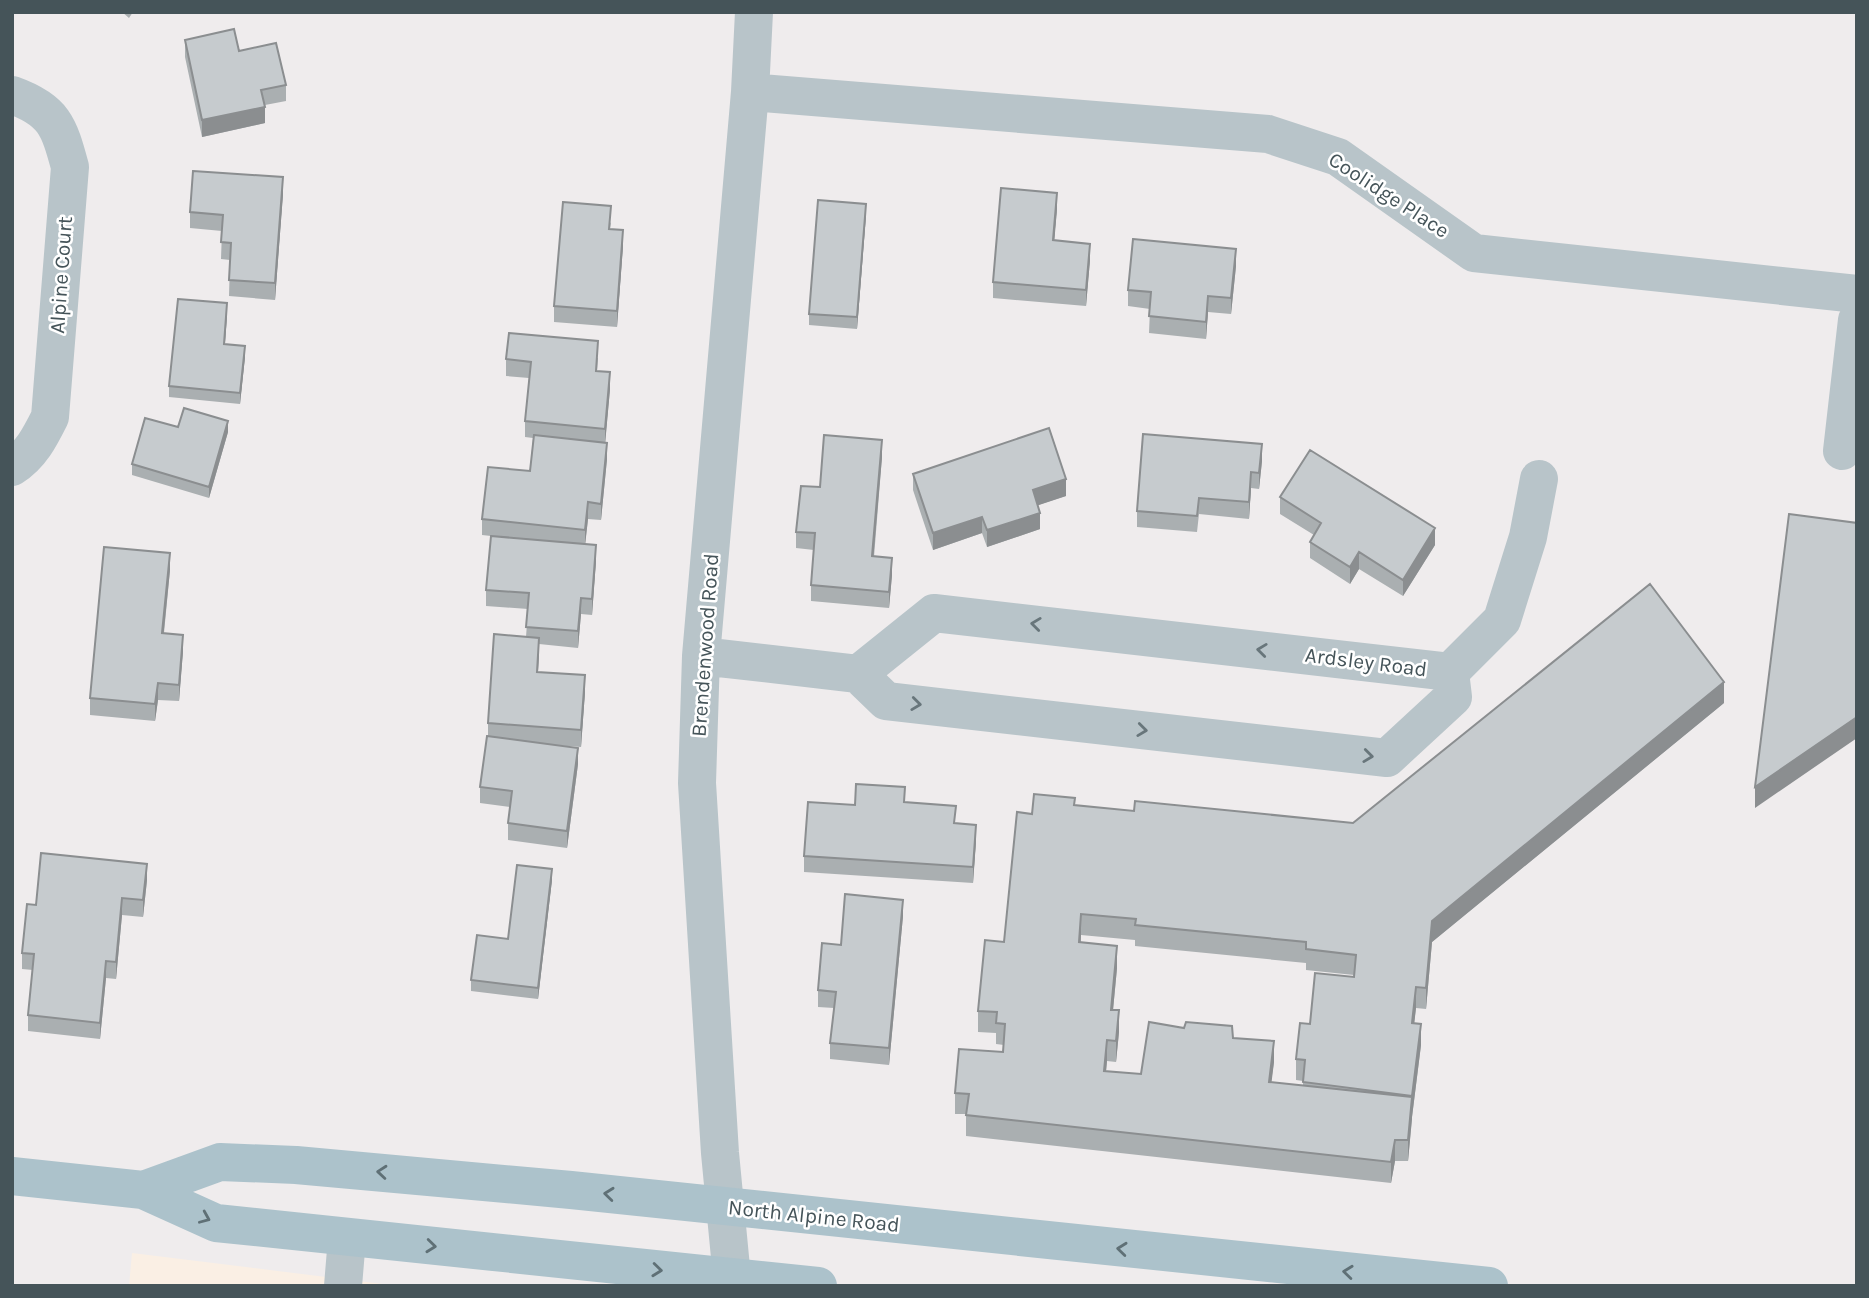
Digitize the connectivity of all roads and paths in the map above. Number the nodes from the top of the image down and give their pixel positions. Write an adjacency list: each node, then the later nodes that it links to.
1 (754, 12): 2 (street, Brendenwood Road)
2 (750, 92): 4 (street, Coolidge Place); 9 (street, Brendenwood Road)
3 (12, 95): 7 (street, Alpine Court)
4 (1857, 294)
5 (1857, 320): 6 (street)
6 (1842, 451)
7 (12, 467)
8 (1539, 479): 10 (street)
9 (701, 656): 11 (street); 14 (street, Brendenwood Road)
10 (1450, 672): 11 (street, Ardsley Road, one-way to 11); 11 (street, Ardsley Road, one-way to 10)
11 (858, 674)
12 (12, 1176): 13 (main road, North Alpine Road)
13 (143, 1191): 14 (main road, North Alpine Road, one-way to 13); 15 (main road, North Alpine Road, one-way to 15)
14 (725, 1207): 16 (street, Brendenwood Road); 19 (main road, North Alpine Road, one-way to 14)
15 (347, 1238): 16 (main road, North Alpine Road, one-way to 16); 17 (street)
16 (734, 1283): 18 (main road, North Alpine Road)
17 (343, 1286)
18 (818, 1286)
19 (1489, 1286)

